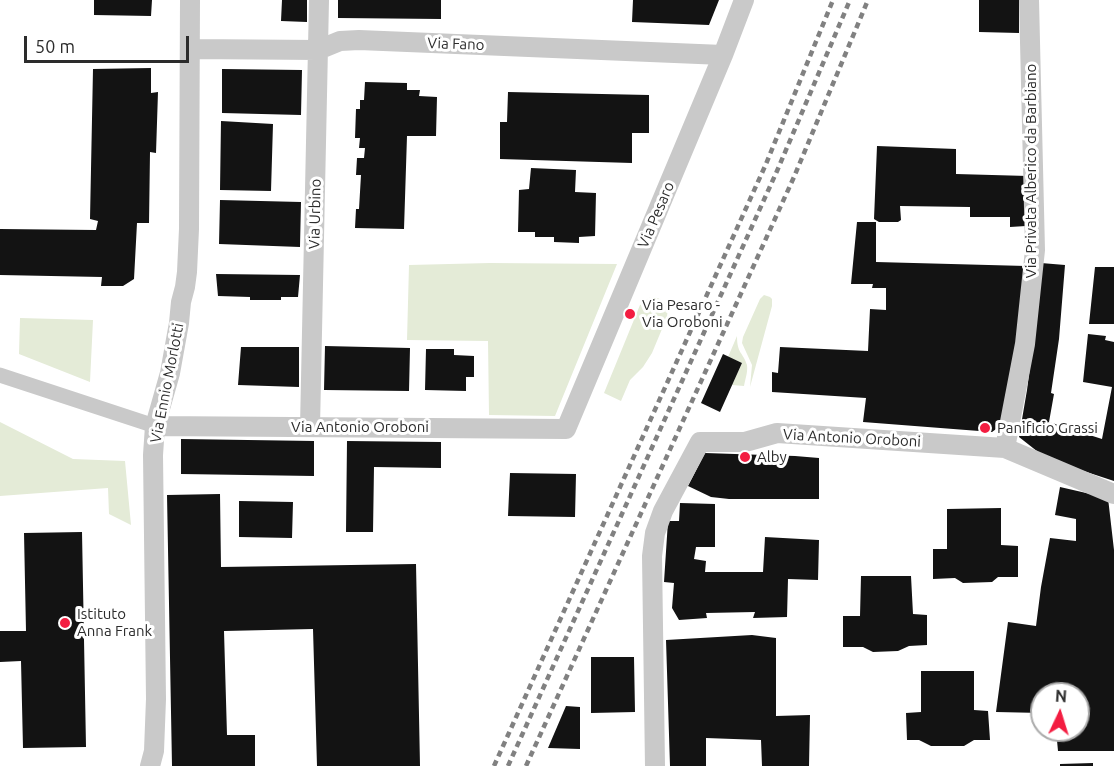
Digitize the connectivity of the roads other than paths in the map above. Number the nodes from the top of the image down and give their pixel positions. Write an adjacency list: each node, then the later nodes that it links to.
1 (190, 0): 5 (street, Via Ennio Morlotti)
2 (319, 0): 6 (street, Via Urbino)
3 (744, 0): 7 (street, Via Pesaro)
4 (1029, 0): 12 (street, Via Privata Alberico da Barbiano)
5 (190, 50): 6 (street, Via Fano); 9 (street, Via Ennio Morlotti)
6 (318, 50): 7 (street, Via Fano); 10 (street, Via Urbino)
7 (723, 55): 11 (street, Via Pesaro)
8 (0, 375): 9 (street)
9 (155, 426): 10 (street, Via Antonio Oroboni); 14 (street, Via Ennio Morlotti)
10 (310, 427): 11 (street, Via Antonio Oroboni)
11 (566, 429)
12 (1005, 448): 13 (street, Via Antonio Oroboni); 15 (street, Via Antonio Oroboni)
13 (1114, 494)
14 (150, 766)
15 (655, 766)

